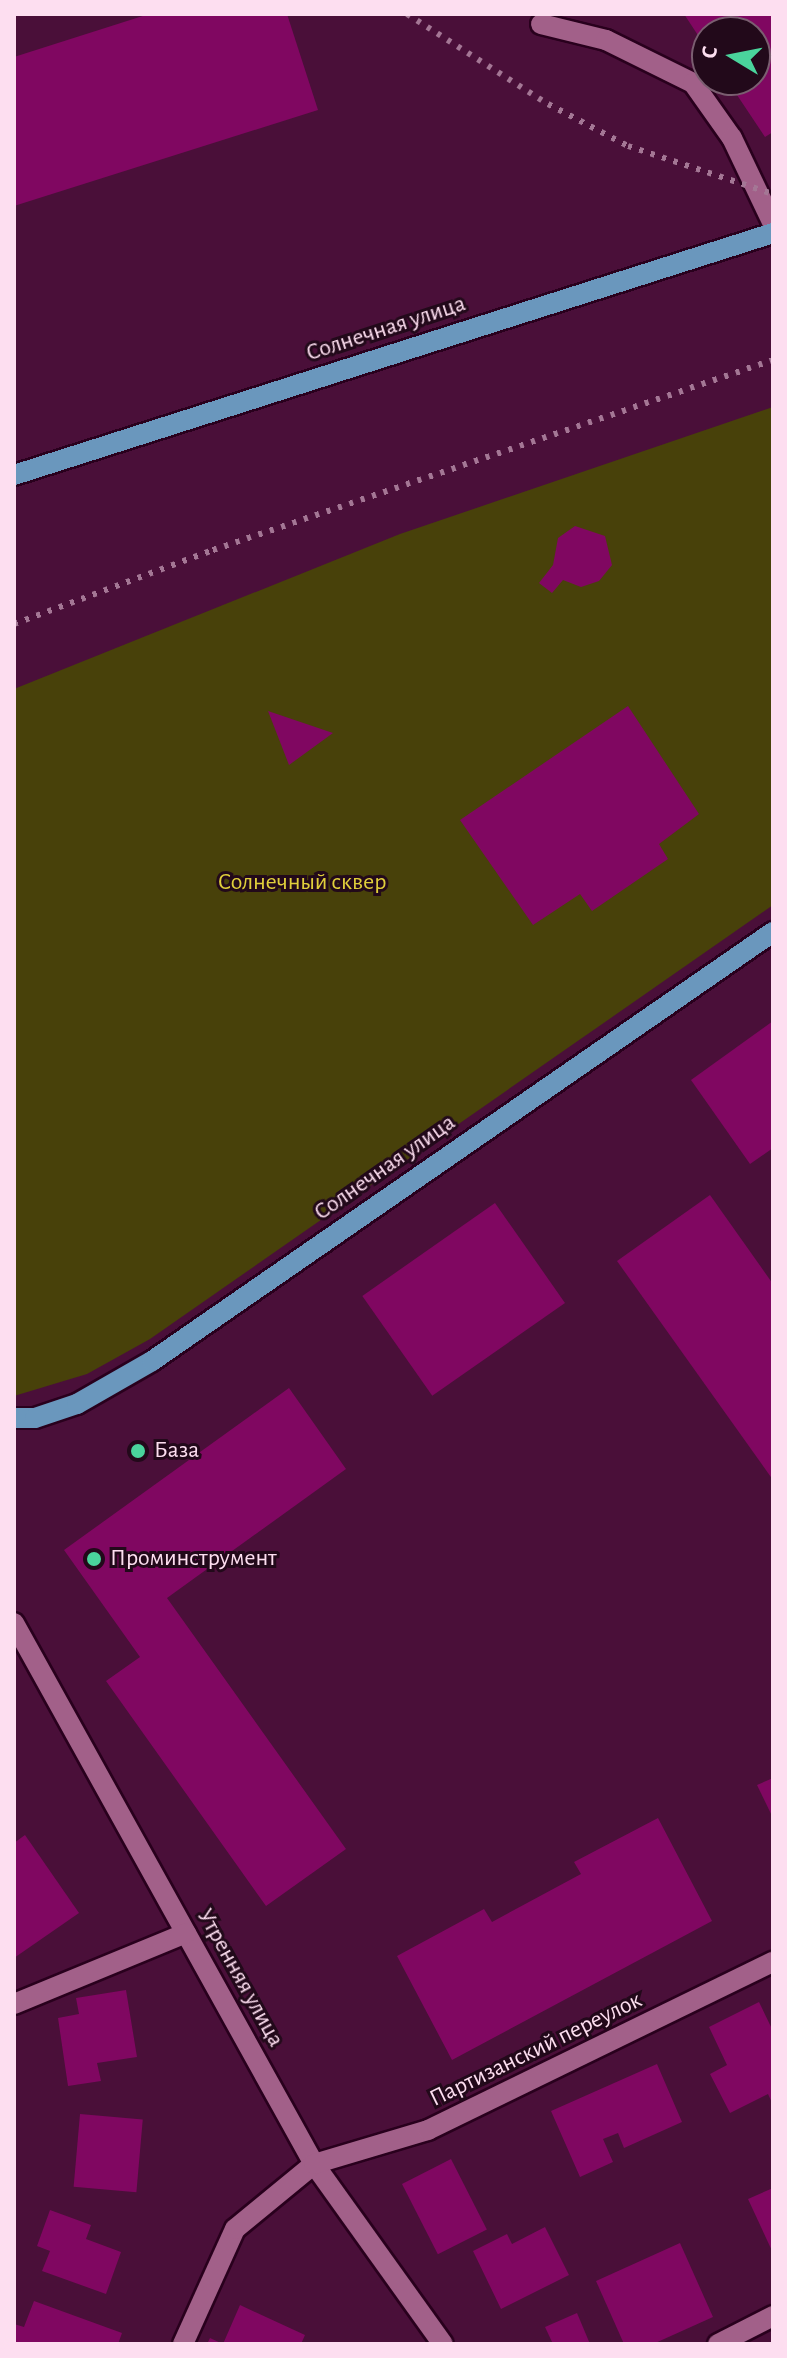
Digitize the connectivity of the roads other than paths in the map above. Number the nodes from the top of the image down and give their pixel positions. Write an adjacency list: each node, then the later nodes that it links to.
1 (541, 24): 2 (street)
2 (773, 224)
3 (773, 233): 4 (main road, Солнечная улица)
4 (14, 475)
5 (773, 932): 6 (main road, Солнечная улица)
6 (14, 1418)
7 (14, 1623): 8 (street, Утренняя улица)
8 (186, 1933): 10 (street); 11 (street, Утренняя улица)
9 (773, 1962): 11 (street, Партизанский переулок)
10 (14, 2004)
11 (314, 2164): 13 (street); 14 (street, Утренняя улица)
12 (773, 2316): 15 (street)
13 (183, 2344)
14 (443, 2344)
15 (718, 2344)

